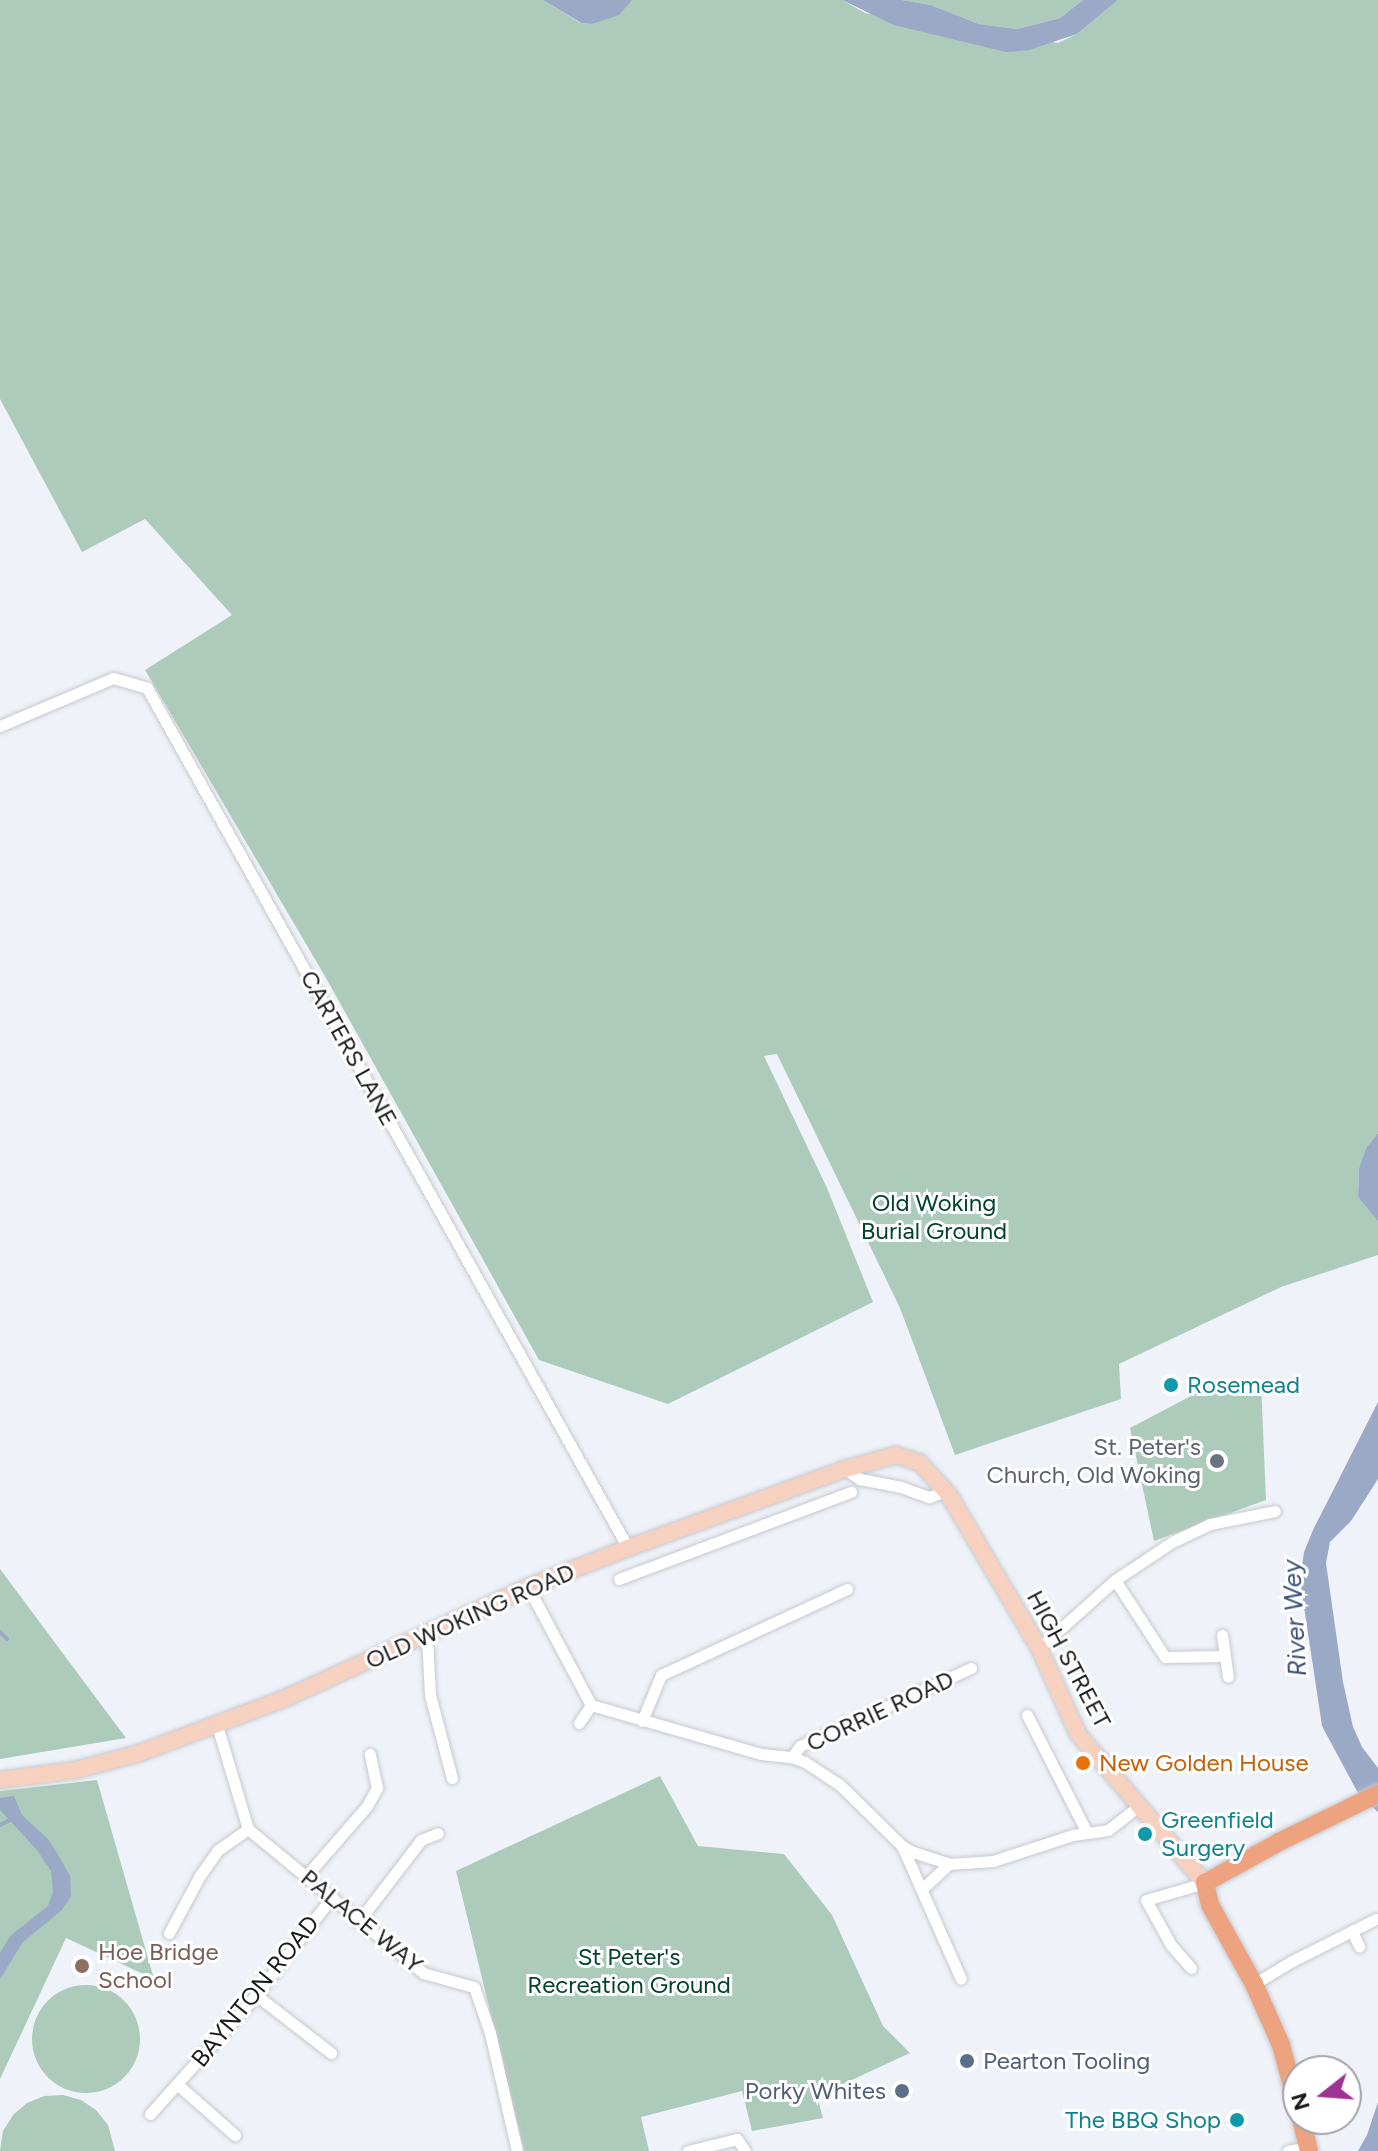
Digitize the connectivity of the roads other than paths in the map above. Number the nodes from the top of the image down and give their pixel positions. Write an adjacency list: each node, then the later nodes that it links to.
1 (0, 726): 9 (street, CARTERS LANE)
2 (845, 1469): 3 (main road, OLD WOKING ROAD); 4 (street); 6 (main road, OLD WOKING ROAD)
3 (935, 1476): 4 (main road, HIGH STREET)
4 (946, 1491): 16 (main road, HIGH STREET)
5 (851, 1492): 8 (street)
6 (727, 1511): 8 (street); 9 (main road, OLD WOKING ROAD)
7 (1275, 1511): 11 (street)
8 (736, 1535): 10 (street)
9 (628, 1548): 12 (main road, OLD WOKING ROAD)
10 (619, 1579)
11 (1115, 1580): 16 (street); 17 (street)
12 (528, 1587): 15 (main road, OLD WOKING ROAD); 20 (street)
13 (847, 1589): 22 (street)
14 (1222, 1635): 17 (street)
15 (427, 1636): 24 (main road, OLD WOKING ROAD); 27 (street)
16 (1039, 1648): 30 (main road, HIGH STREET)
17 (1225, 1656): 19 (street)
18 (971, 1668): 26 (street, CORRIE ROAD)
19 (1228, 1677)
20 (591, 1705): 22 (street); 23 (street)
21 (1027, 1715): 32 (street)
22 (642, 1721): 26 (street)
23 (579, 1723)
24 (217, 1725): 28 (main road, OLD WOKING ROAD); 31 (street)
25 (370, 1754): 36 (street)
26 (792, 1757): 34 (street)
27 (452, 1778)
28 (0, 1780)
29 (1378, 1794): 37 (main road)
30 (1139, 1806): 32 (street); 37 (main road, HIGH STREET)
31 (248, 1829): 36 (street, PALACE WAY); 43 (street)
32 (1090, 1831): 35 (street)
33 (438, 1833): 41 (street)
34 (902, 1846): 35 (street); 38 (street)
35 (949, 1864): 38 (street)
36 (307, 1875): 39 (street, PALACE WAY)
37 (1205, 1883): 45 (street); 47 (main road, HIGH STREET)
38 (923, 1888): 46 (street)
39 (332, 1897): 41 (street, PALACE WAY); 48 (street, BAYNTON ROAD)
40 (1376, 1919): 42 (street)
41 (358, 1922): 56 (street, PALACE WAY)
42 (1352, 1931): 44 (street); 47 (street)
43 (169, 1933)
44 (1359, 1946)
45 (1191, 1968)
46 (961, 1979)
47 (1254, 1984): 50 (main road, HIGH STREET)
48 (256, 1995): 49 (street); 51 (street, BAYNTON ROAD)
49 (331, 2053)
50 (1284, 2055)
51 (178, 2085): 52 (street, BAYNTON ROAD); 53 (street, BAYNTON ROAD)
52 (150, 2114)
53 (235, 2135)
54 (743, 2146): 57 (street)
55 (1308, 2149): 58 (street)
56 (517, 2151)
57 (688, 2151)
58 (1288, 2151)

